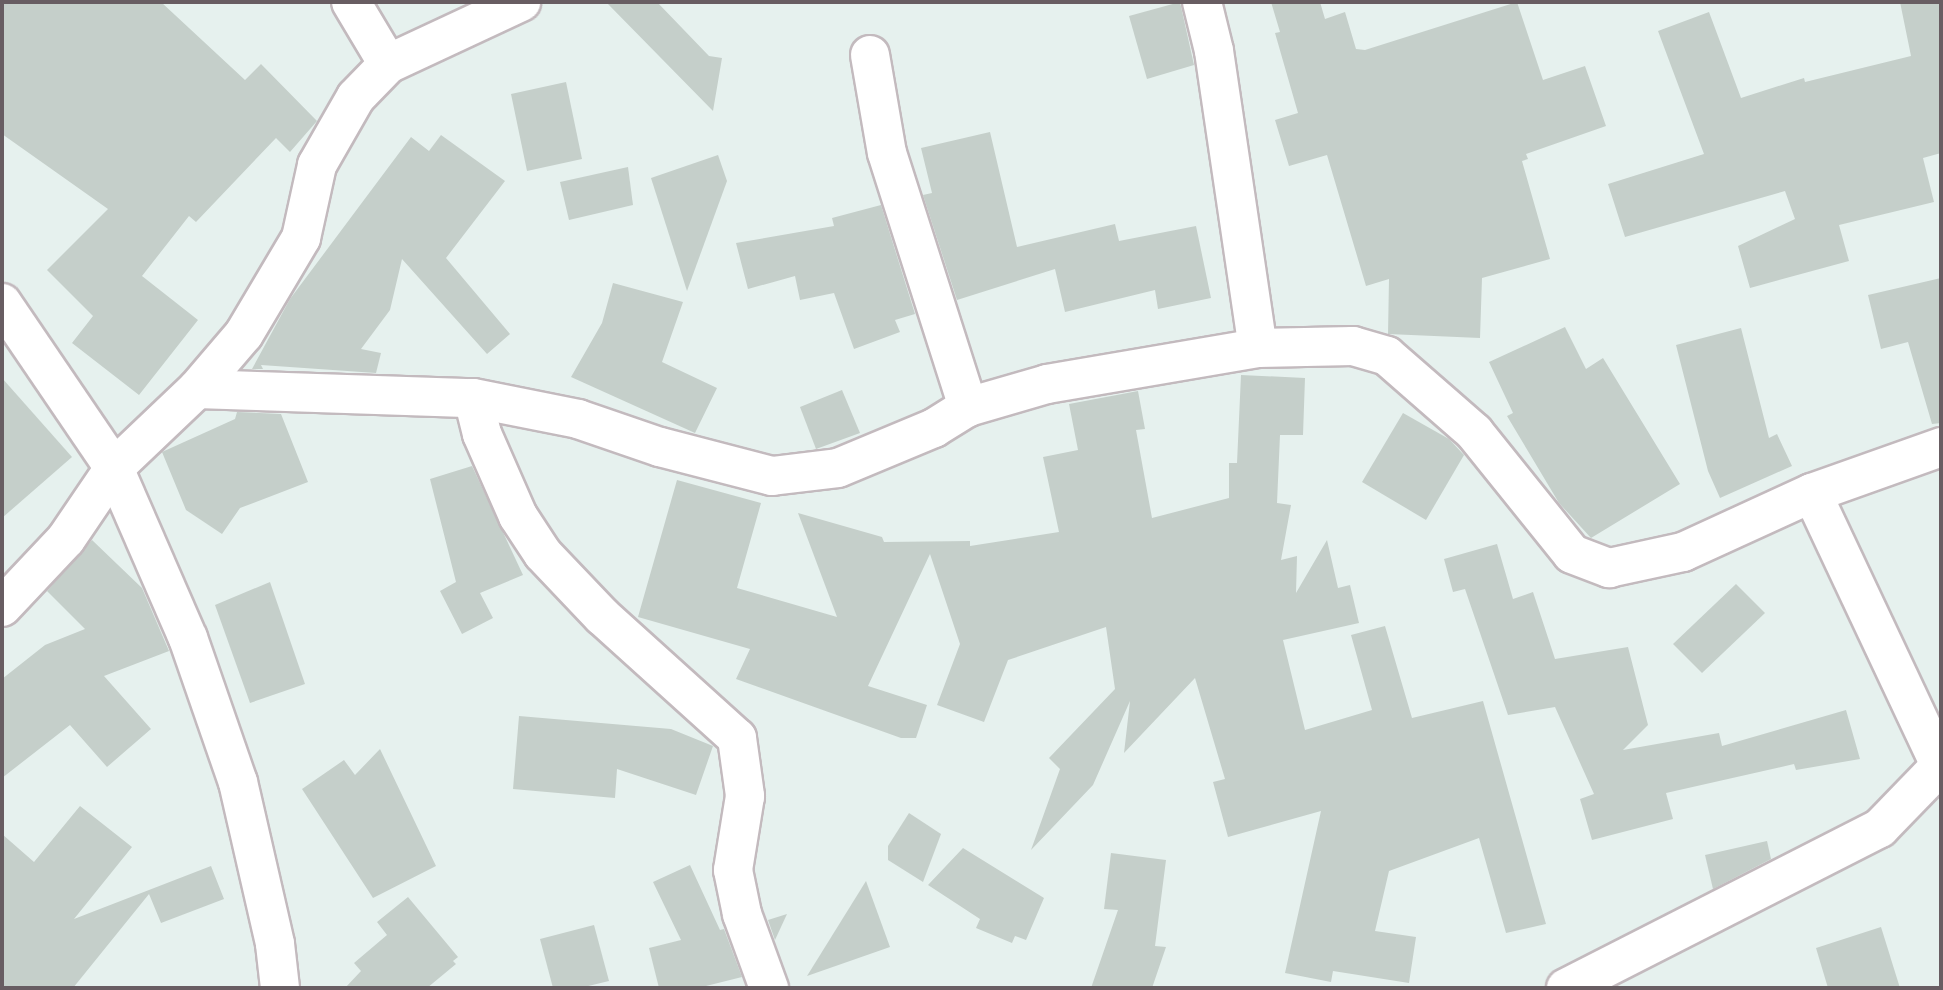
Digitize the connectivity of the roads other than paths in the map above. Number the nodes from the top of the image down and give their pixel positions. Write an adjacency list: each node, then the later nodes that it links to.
1 (351, 2): 5 (street)
2 (520, 2): 5 (street)
3 (1202, 2): 7 (street)
4 (870, 55): 10 (street)
5 (388, 64): 8 (street)
6 (2, 303): 12 (street)
7 (1258, 348): 10 (street); 13 (street)
8 (197, 389): 9 (street); 12 (street)
9 (473, 398): 10 (street); 17 (street)
10 (968, 407)
11 (1941, 447): 13 (street)
12 (114, 468): 14 (street); 16 (street)
13 (1812, 493): 15 (street)
14 (2, 607)
15 (1941, 766): 18 (street)
16 (280, 988)
17 (769, 988)
18 (1566, 988)

